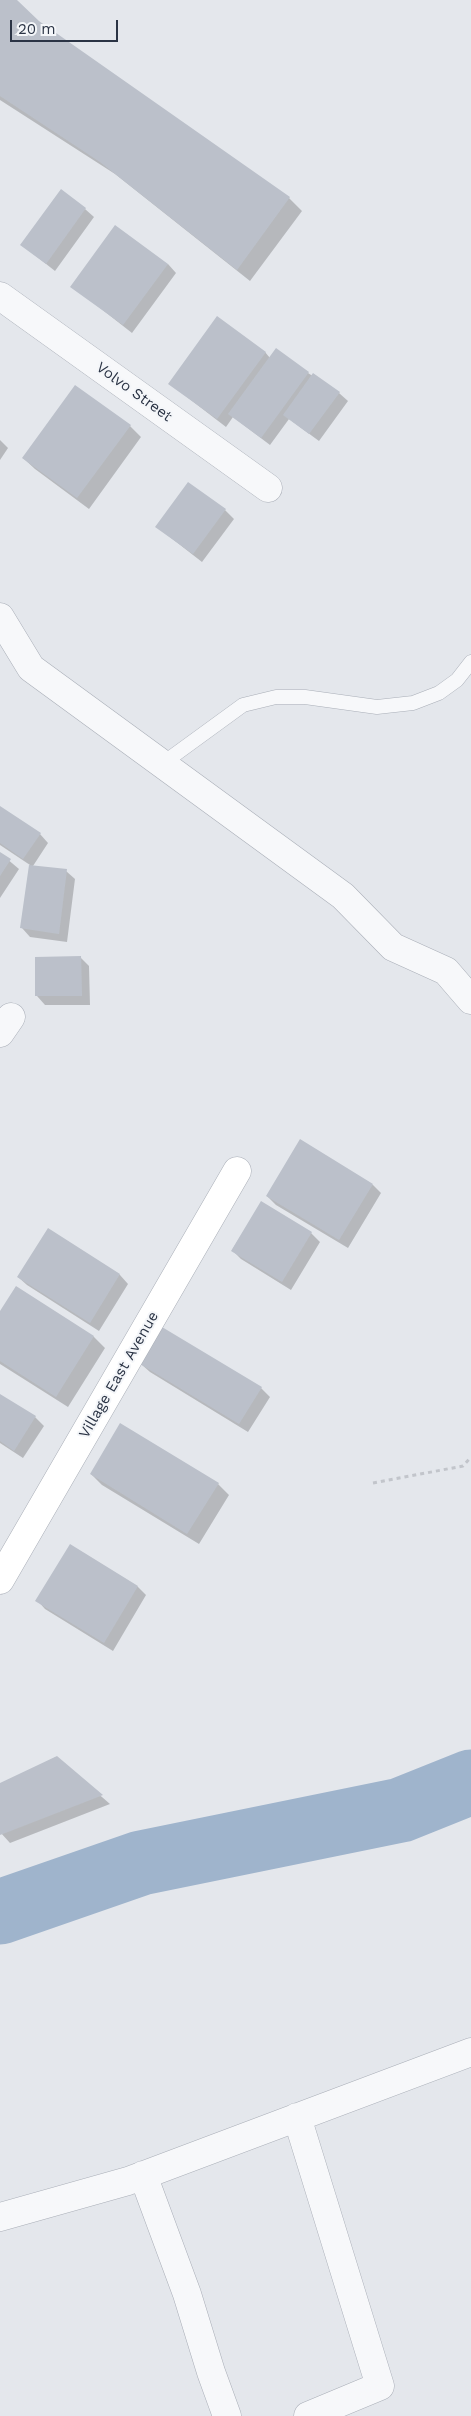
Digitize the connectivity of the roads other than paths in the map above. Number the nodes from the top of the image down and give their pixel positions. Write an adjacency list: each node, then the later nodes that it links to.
1 (0, 296): 2 (street, Volvo Street)
2 (268, 488)
3 (0, 617): 5 (street)
4 (471, 662): 5 (lane)
5 (162, 764): 6 (street)
6 (471, 1000)
7 (237, 1171): 8 (street, Village East Avenue)
8 (0, 1580)
9 (471, 2052): 10 (street)
10 (297, 2117): 11 (street); 14 (street)
11 (143, 2175): 12 (street); 13 (street)
12 (0, 2217)
13 (227, 2416)
14 (308, 2416)

